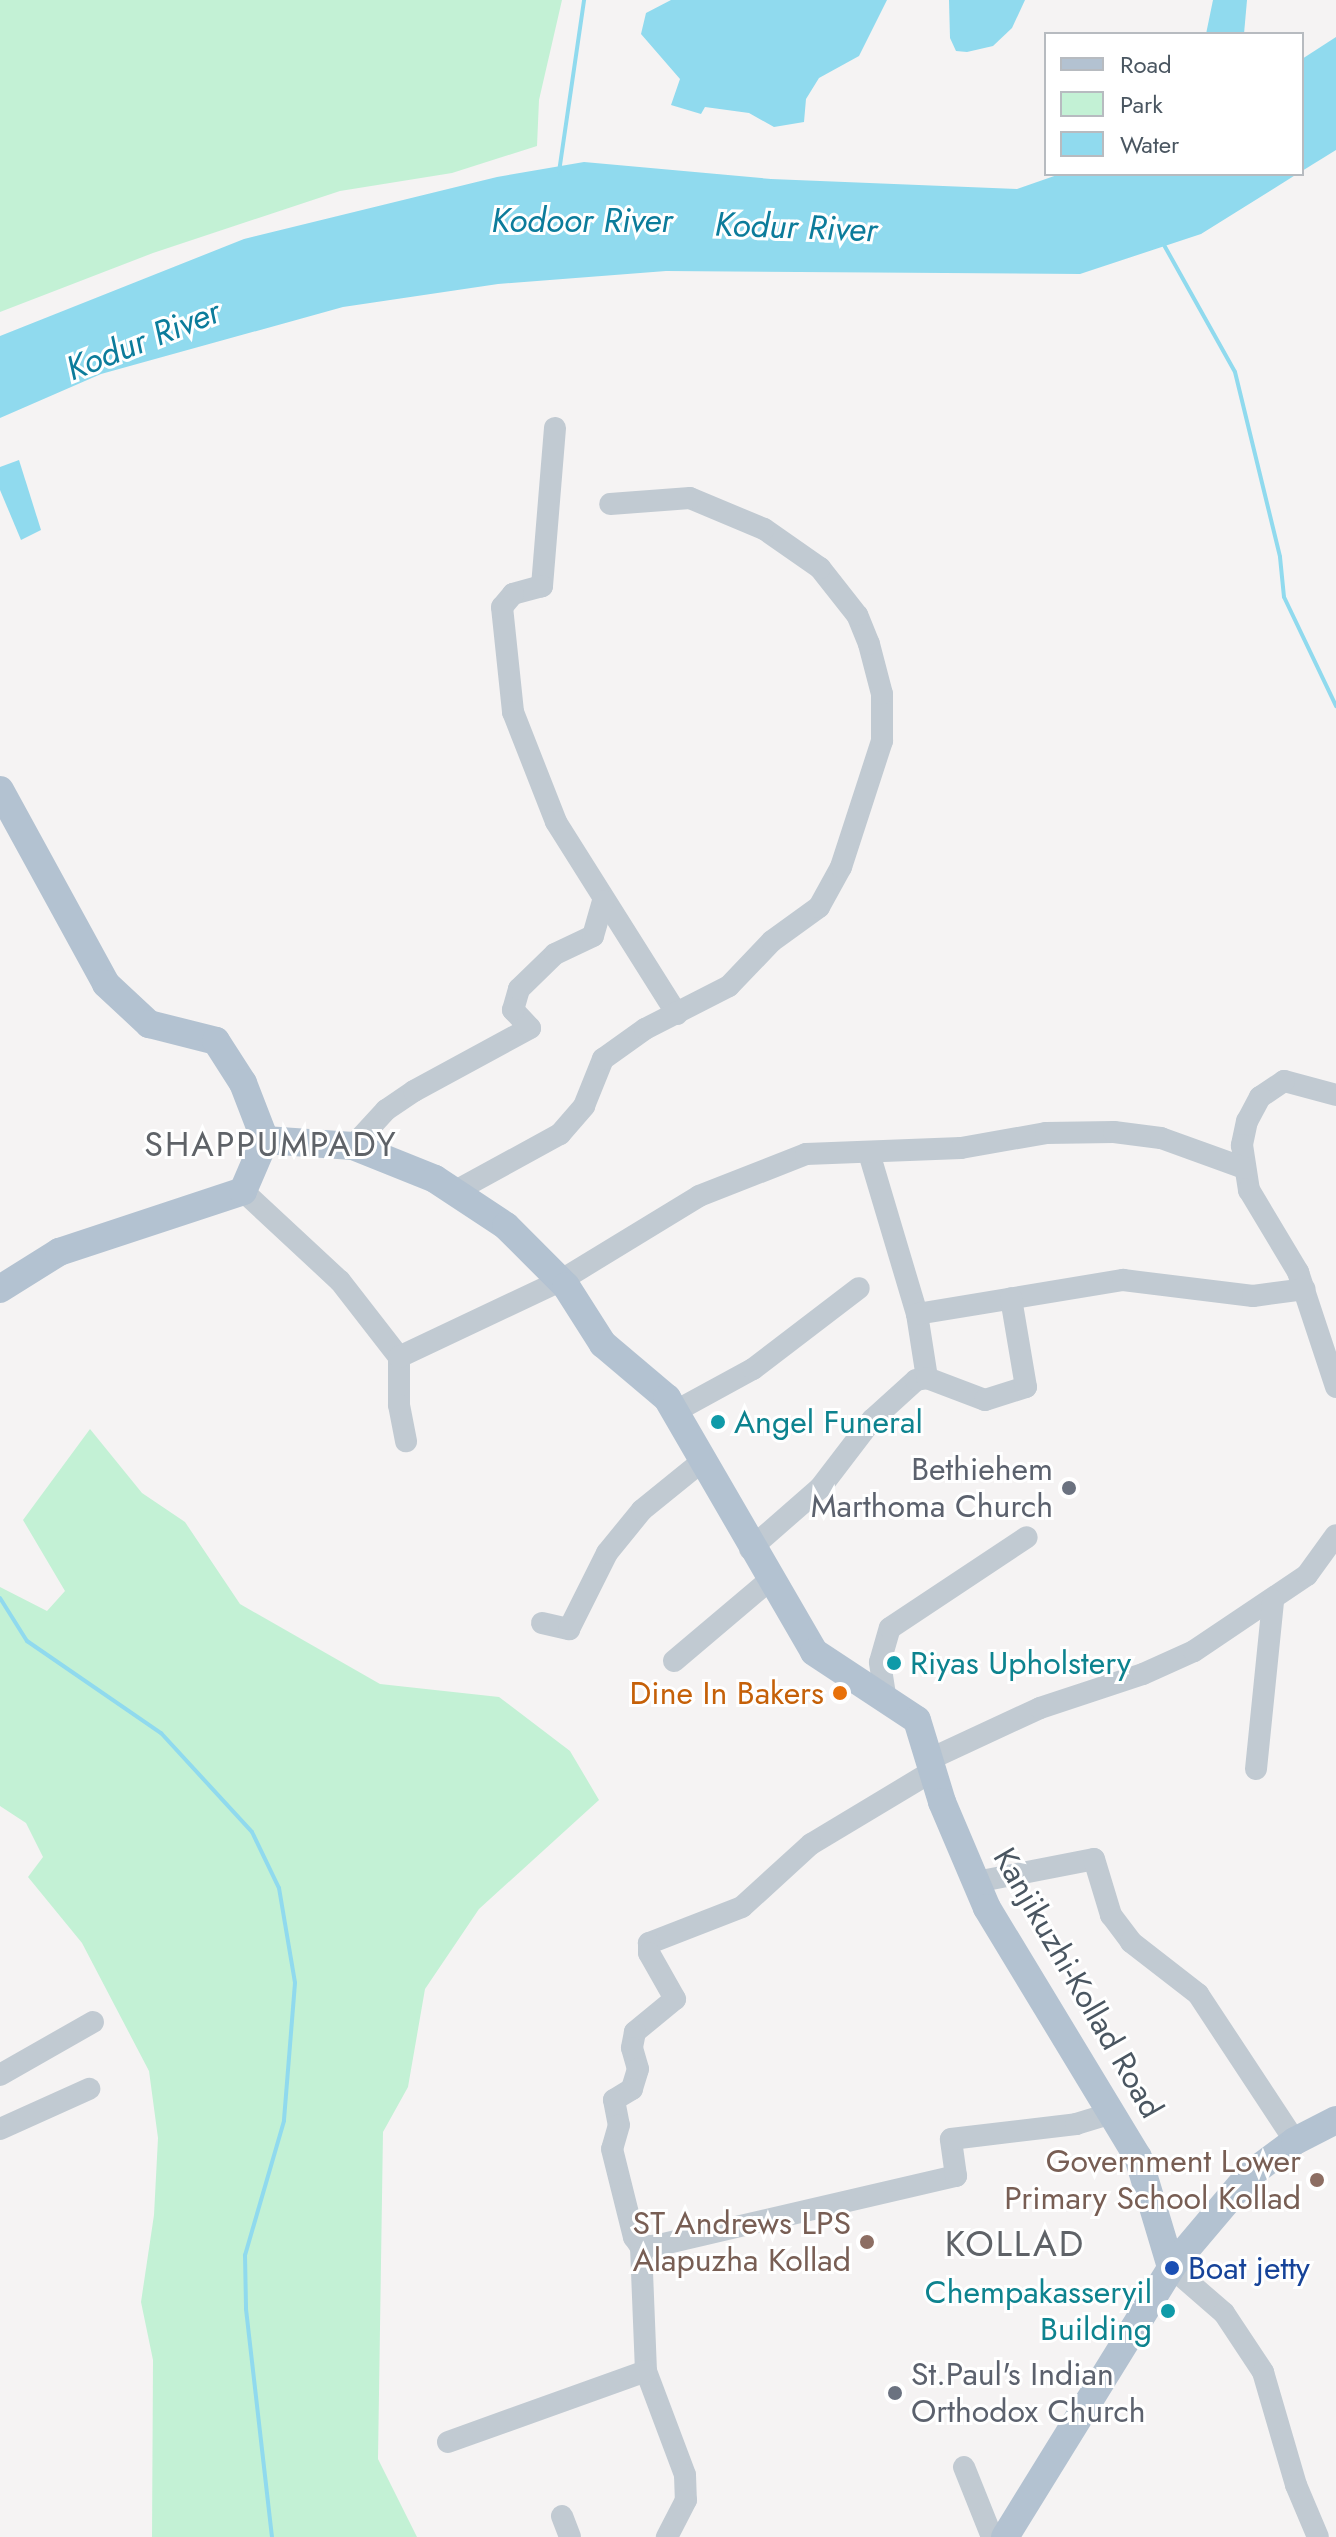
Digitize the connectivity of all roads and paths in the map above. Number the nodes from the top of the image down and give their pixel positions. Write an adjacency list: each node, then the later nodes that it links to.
1 (555, 428): 4 (street)
2 (610, 504): 5 (street)
3 (0, 790): 7 (main road)
4 (603, 901): 5 (street); 8 (street)
5 (677, 1014): 12 (street)
6 (1336, 1095): 10 (street)
7 (265, 1140): 8 (main road, Kanjikuzhi-Kollad Road); 11 (main road)
8 (353, 1146): 12 (main road, Kanjikuzhi-Kollad Road)
9 (869, 1153): 10 (street); 13 (street); 18 (street)
10 (1244, 1168): 16 (street)
11 (243, 1191): 15 (main road); 19 (street)
12 (454, 1192): 13 (main road, Kanjikuzhi-Kollad Road)
13 (560, 1281): 19 (street); 22 (main road, Kanjikuzhi-Kollad Road)
14 (859, 1288): 22 (street)
15 (0, 1289)
16 (1305, 1289): 17 (street); 21 (street)
17 (1011, 1298): 18 (street); 20 (street)
18 (917, 1314): 20 (street)
19 (399, 1357): 23 (street)
20 (927, 1378): 27 (street)
21 (1336, 1387)
22 (674, 1412): 24 (main road, Kanjikuzhi-Kollad Road)
23 (406, 1441)
24 (700, 1463): 27 (main road, Kanjikuzhi-Kollad Road); 30 (street)
25 (1336, 1535): 29 (street)
26 (1027, 1537): 32 (street)
27 (750, 1549): 28 (main road, Kanjikuzhi-Kollad Road)
28 (770, 1580): 31 (street); 32 (main road, Kanjikuzhi-Kollad Road)
29 (1273, 1601): 33 (street); 34 (street)
30 (542, 1623)
31 (674, 1661)
32 (886, 1701): 33 (main road, Kanjikuzhi-Kollad Road)
33 (930, 1766): 35 (main road, Kanjikuzhi-Kollad Road); 43 (street)
34 (1256, 1769)
35 (976, 1882): 39 (main road, Kanjikuzhi-Kollad Road); 42 (street)
36 (93, 2022): 37 (street)
37 (0, 2075)
38 (89, 2089): 41 (street)
39 (1111, 2113): 43 (street); 44 (main road, Kanjikuzhi-Kollad Road)
40 (1336, 2120): 42 (main road)
41 (0, 2129)
42 (1295, 2141): 44 (main road)
43 (641, 2247): 45 (street)
44 (1171, 2267): 50 (main road); 51 (street)
45 (646, 2371): 46 (street); 48 (street)
46 (448, 2442)
47 (964, 2467): 49 (street)
48 (667, 2537)
49 (992, 2537)
50 (1005, 2537)
51 (1318, 2537)

